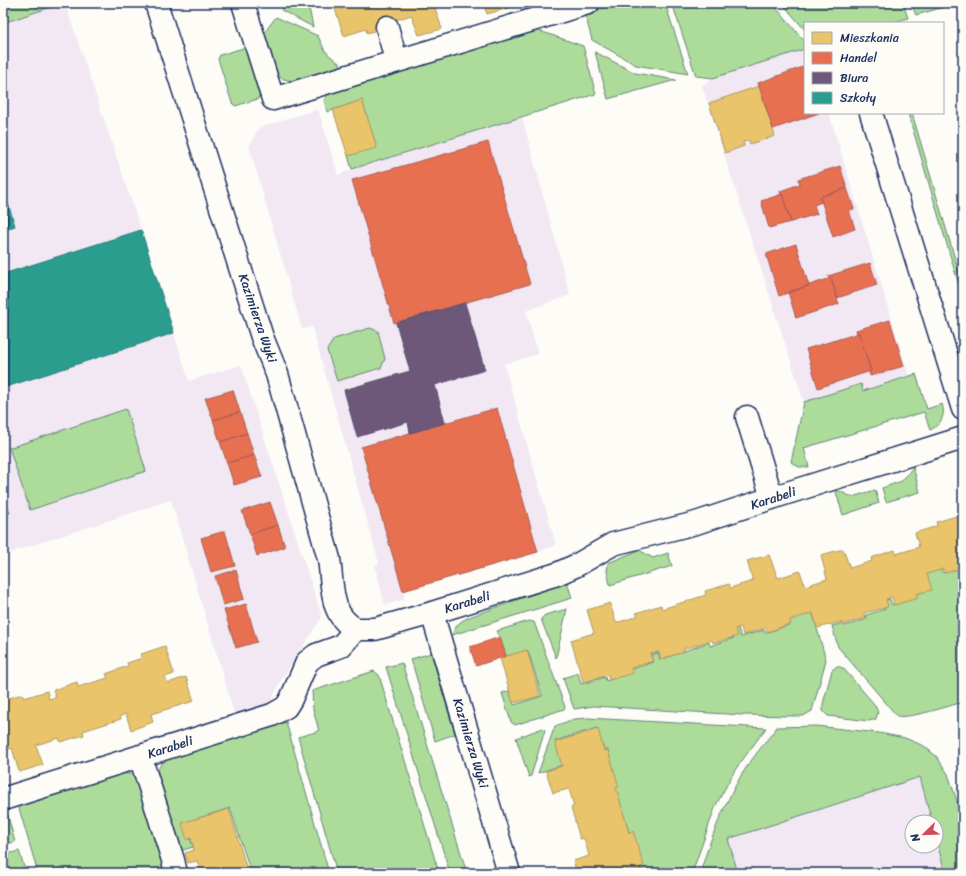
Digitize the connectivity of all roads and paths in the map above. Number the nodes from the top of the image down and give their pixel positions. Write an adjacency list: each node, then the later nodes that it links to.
1 (156, 3): 12 (street, Kazimierza Wyki)
2 (243, 3): 5 (street)
3 (588, 3): 5 (street)
4 (386, 27): 5 (street)
5 (396, 60)
6 (871, 114): 7 (street)
7 (963, 409)
8 (748, 417): 10 (street)
9 (963, 438): 10 (street, Karabeli)
10 (772, 498): 11 (street, Karabeli)
11 (432, 613): 12 (street, Karabeli); 16 (street, Kazimierza Wyki)
12 (356, 630): 13 (street, Karabeli)
13 (140, 756): 14 (street, Karabeli); 15 (street)
14 (3, 799)
15 (176, 873)
16 (509, 873)

